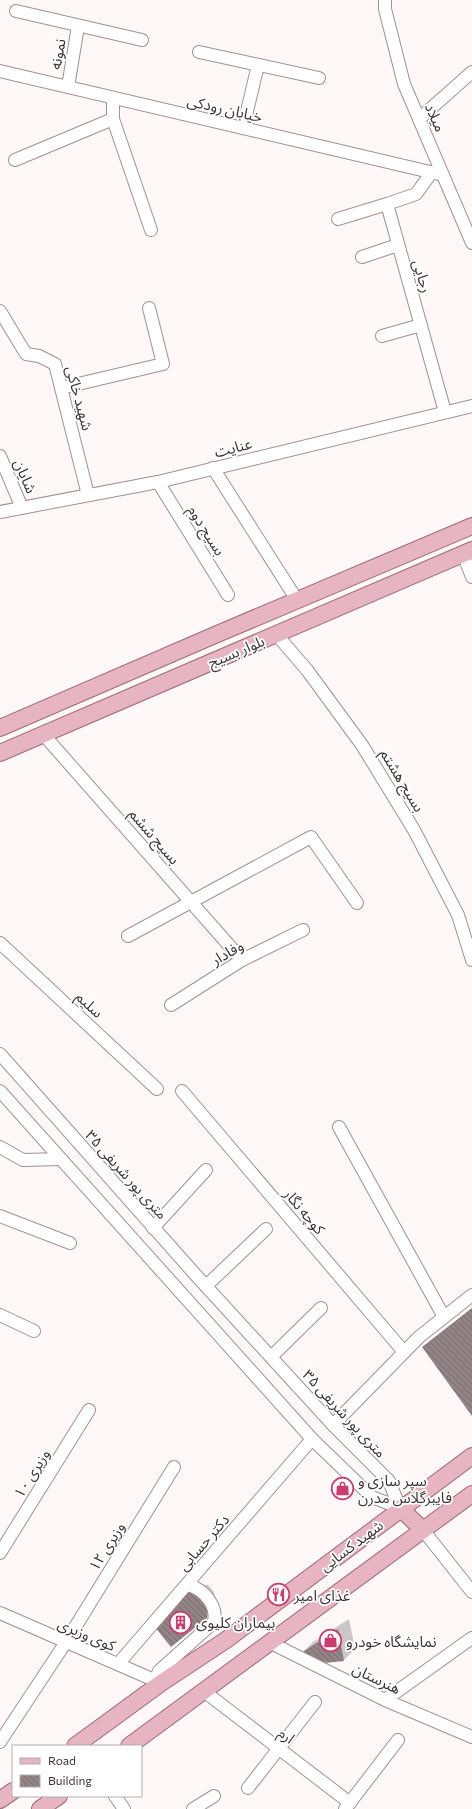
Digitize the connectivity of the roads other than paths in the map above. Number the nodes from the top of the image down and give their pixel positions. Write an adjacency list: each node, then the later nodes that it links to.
1 (385, 0): 13 (street, میلاد)
2 (16, 11): 3 (street)
3 (78, 26): 4 (street); 10 (street, نمونه)
4 (142, 40)
5 (199, 52): 6 (street)
6 (258, 65): 9 (street); 14 (street)
7 (0, 71): 10 (street, خیابان رودکی)
8 (472, 72): 13 (street)
9 (319, 78)
10 (68, 87): 11 (street, خیابان رودکی)
11 (113, 98): 12 (street); 14 (street, خیابان رودکی)
12 (113, 119): 15 (street); 19 (street)
13 (419, 119): 16 (street, میلاد)
14 (243, 128): 16 (street, خیابان رودکی)
15 (15, 160)
16 (438, 174): 17 (street); 20 (street, میلاد)
17 (386, 204): 18 (street); 21 (street, رجایی)
18 (338, 219)
19 (151, 230)
20 (472, 243)
21 (398, 245): 22 (street); 25 (street, رجایی)
22 (362, 257)
23 (148, 308): 27 (street)
24 (0, 311): 27 (street, شهید خاکی)
25 (421, 325): 26 (street); 29 (street, رجایی)
26 (382, 336)
27 (61, 388): 33 (street, شهید خاکی)
28 (472, 406): 29 (street, عنایت)
29 (445, 412): 31 (street, عنایت)
30 (0, 456): 34 (street, شایان)
31 (213, 468): 32 (street, عنایت); 40 (street)
32 (158, 482): 33 (street, عنایت); 39 (street, بسيج دوم)
33 (88, 496): 34 (street, عنایت)
34 (22, 508): 35 (street, عنایت)
35 (0, 512)
36 (472, 526): 40 (main road, بلوار بسیج)
37 (467, 552): 38 (street); 41 (main road, بلوار بسیج)
38 (472, 577)
39 (228, 595)
40 (297, 600): 42 (main road, بلوار بسیج)
41 (276, 634): 43 (main road, بلوار بسیج); 51 (street, بسیج هشتم)
42 (0, 728)
43 (43, 734): 44 (main road, بلوار بسیج); 45 (street, بسیج ششم)
44 (0, 753)
45 (192, 903): 46 (street); 48 (street); 50 (street, بسیج ششم)
46 (357, 903)
47 (303, 930): 50 (street, وفادار)
48 (128, 936)
49 (0, 943): 54 (street, سلیم)
50 (242, 960): 52 (street, وفادار)
51 (472, 960)
52 (171, 1005)
53 (0, 1054): 62 (street, ۳۵ متری پور شریفی)
54 (158, 1089)
55 (0, 1091): 59 (street)
56 (182, 1091): 71 (street, کوچه نگار)
57 (340, 1127): 69 (street)
58 (0, 1147): 59 (street)
59 (61, 1159): 75 (street)
60 (206, 1170): 62 (street)
61 (0, 1216): 64 (street)
62 (153, 1228): 65 (street, ۳۵ متری پور شریفی)
63 (266, 1230): 65 (street)
64 (70, 1243)
65 (206, 1286): 72 (street, ۳۵ متری پور شریفی)
66 (472, 1295): 69 (street)
67 (321, 1308): 72 (street)
68 (0, 1315): 70 (street)
69 (444, 1317): 71 (street)
70 (34, 1331)
71 (404, 1352): 74 (street)
72 (271, 1357): 74 (street, ۳۵ متری پور شریفی)
73 (89, 1410): 81 (street, وزیری ۱۰)
74 (333, 1425): 79 (street, ۳۵ متری پور شریفی)
75 (312, 1439): 79 (street); 82 (street, دکتر حسابی)
76 (472, 1456): 79 (main road, شهید کسایی)
77 (174, 1467): 86 (street, وزيری ۱۲)
78 (472, 1494): 80 (main road, شهید کسایی)
79 (400, 1508): 80 (main road); 89 (main road, شهید کسایی)
80 (423, 1530): 83 (street); 87 (main road, شهید کسایی)
81 (0, 1553)
82 (188, 1584): 88 (street, دکتر حسابی); 89 (street)
83 (472, 1592)
84 (0, 1613): 86 (street, کوی وزیری)
85 (472, 1638): 91 (street)
86 (66, 1642): 88 (street, کوی وزیری); 95 (street, وزيری ۱۲)
87 (271, 1643): 90 (main road, شهید کسایی); 91 (street, هنرستان)
88 (118, 1664): 89 (street, کوی وزیری)
89 (157, 1684): 96 (main road, شهید کسایی)
90 (205, 1692): 97 (main road, شهید کسایی); 98 (street, ارم)
91 (385, 1700): 93 (street, هنرستان)
92 (314, 1702): 98 (street)
93 (472, 1737)
94 (398, 1740): 105 (street)
95 (0, 1742)
96 (76, 1745)
97 (130, 1745)
98 (278, 1748): 99 (street); 105 (street, ارم)
99 (248, 1788)
100 (12, 1792): 104 (main road)
101 (214, 1796): 108 (street)
102 (58, 1797): 106 (main road)
103 (116, 1797): 107 (street)
104 (0, 1800)
105 (347, 1806)
106 (40, 1809)
107 (124, 1809)
108 (193, 1809)

